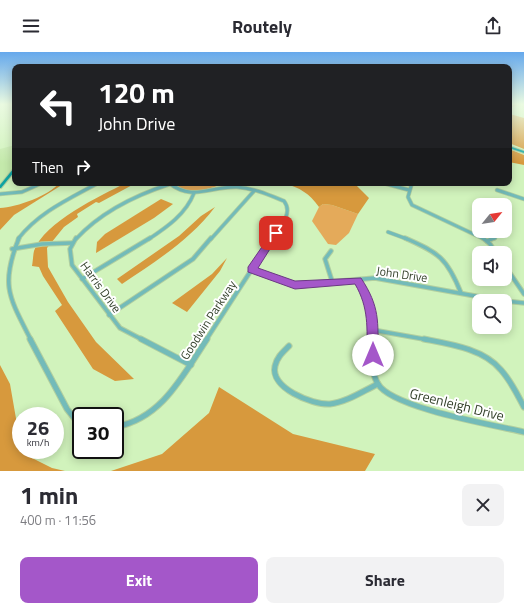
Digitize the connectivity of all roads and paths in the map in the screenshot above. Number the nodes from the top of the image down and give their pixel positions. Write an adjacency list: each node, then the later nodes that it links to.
1 (512, 147): 2 (street)
2 (524, 152)
3 (12, 173): 12 (street)
4 (35, 186): 16 (street)
5 (93, 186): 24 (street)
6 (163, 186): 22 (street)
7 (173, 186): 17 (street, Goodwin Parkway)
8 (224, 186): 17 (street, Goodwin Parkway)
9 (236, 186): 15 (street, Goodwin Parkway)
10 (394, 186): 13 (street)
11 (411, 186): 13 (street)
12 (0, 187)
13 (409, 190): 21 (street)
14 (497, 190): 18 (street)
15 (254, 191): 27 (street, Goodwin Parkway); 38 (street)
16 (0, 194)
17 (194, 194): 29 (street)
18 (524, 198)
19 (388, 232): 33 (street)
20 (495, 238): 21 (street)
21 (487, 242): 23 (street)
22 (72, 243): 24 (street); 29 (street, Harris Drive)
23 (490, 246)
24 (12, 249): 26 (street)
25 (331, 251): 31 (street)
26 (5, 262)
27 (252, 270): 31 (street, John Drive); 41 (street, Goodwin Parkway)
28 (512, 276): 34 (street)
29 (82, 279): 38 (street, Harris Drive)
30 (358, 280): 31 (street, John Drive); 33 (street, John Drive); 39 (street)
31 (332, 281)
32 (3, 282): 44 (street)
33 (461, 293): 35 (street, John Drive)
34 (524, 294)
35 (472, 295)
36 (512, 302): 37 (street, John Drive)
37 (524, 303)
38 (109, 315): 41 (street, Harris Drive)
39 (373, 330): 42 (street); 43 (street)
40 (290, 346): 42 (street)
41 (190, 365): 45 (street, Goodwin Parkway)
42 (378, 384): 46 (street, Greenleigh Drive)
43 (524, 407)
44 (72, 415)
45 (124, 424)
46 (524, 432)

